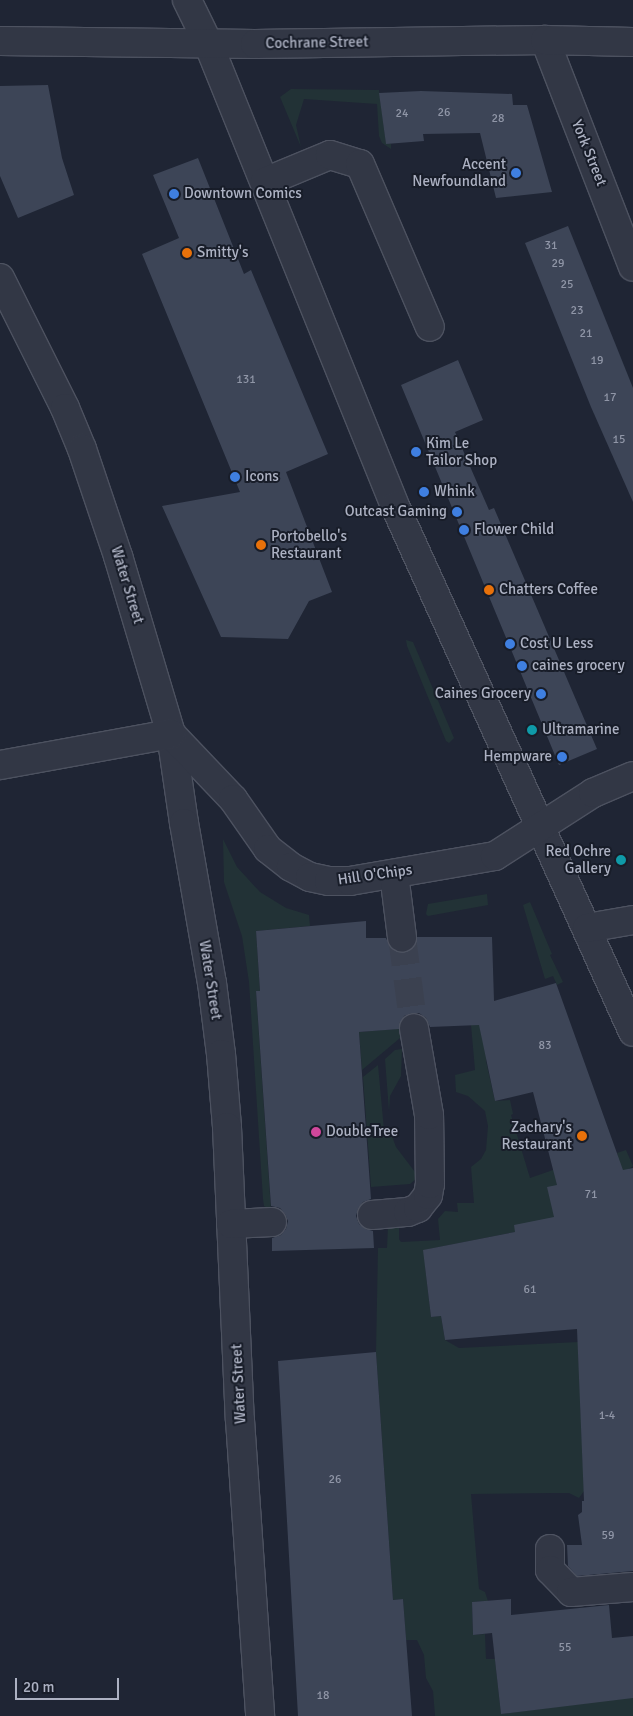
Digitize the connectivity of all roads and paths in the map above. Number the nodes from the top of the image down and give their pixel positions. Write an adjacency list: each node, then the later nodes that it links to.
1 (187, 0): 5 (street)
2 (545, 40): 4 (street, Cochrane Street); 5 (street, Cochrane Street); 7 (street, York Street)
3 (0, 41): 5 (street, Cochrane Street)
4 (633, 42)
5 (208, 43): 6 (street)
6 (265, 182): 9 (street); 13 (street)
7 (633, 267)
8 (0, 278): 10 (street, Water Street)
9 (430, 327)
10 (172, 734): 11 (street); 14 (street, Hill O'Chips); 22 (street, Water Street)
11 (0, 765)
12 (633, 776): 13 (street, Hill O'Chips)
13 (542, 826): 14 (street, Hill O'Chips); 16 (street)
14 (394, 874): 17 (street)
15 (633, 920): 16 (street)
16 (587, 928): 19 (street)
17 (402, 938)
18 (414, 1028): 20 (street)
19 (633, 1032)
20 (372, 1215)
21 (272, 1222): 22 (street)
22 (231, 1224): 25 (street, Water Street)
23 (550, 1549): 24 (street)
24 (633, 1587)
25 (260, 1716)

